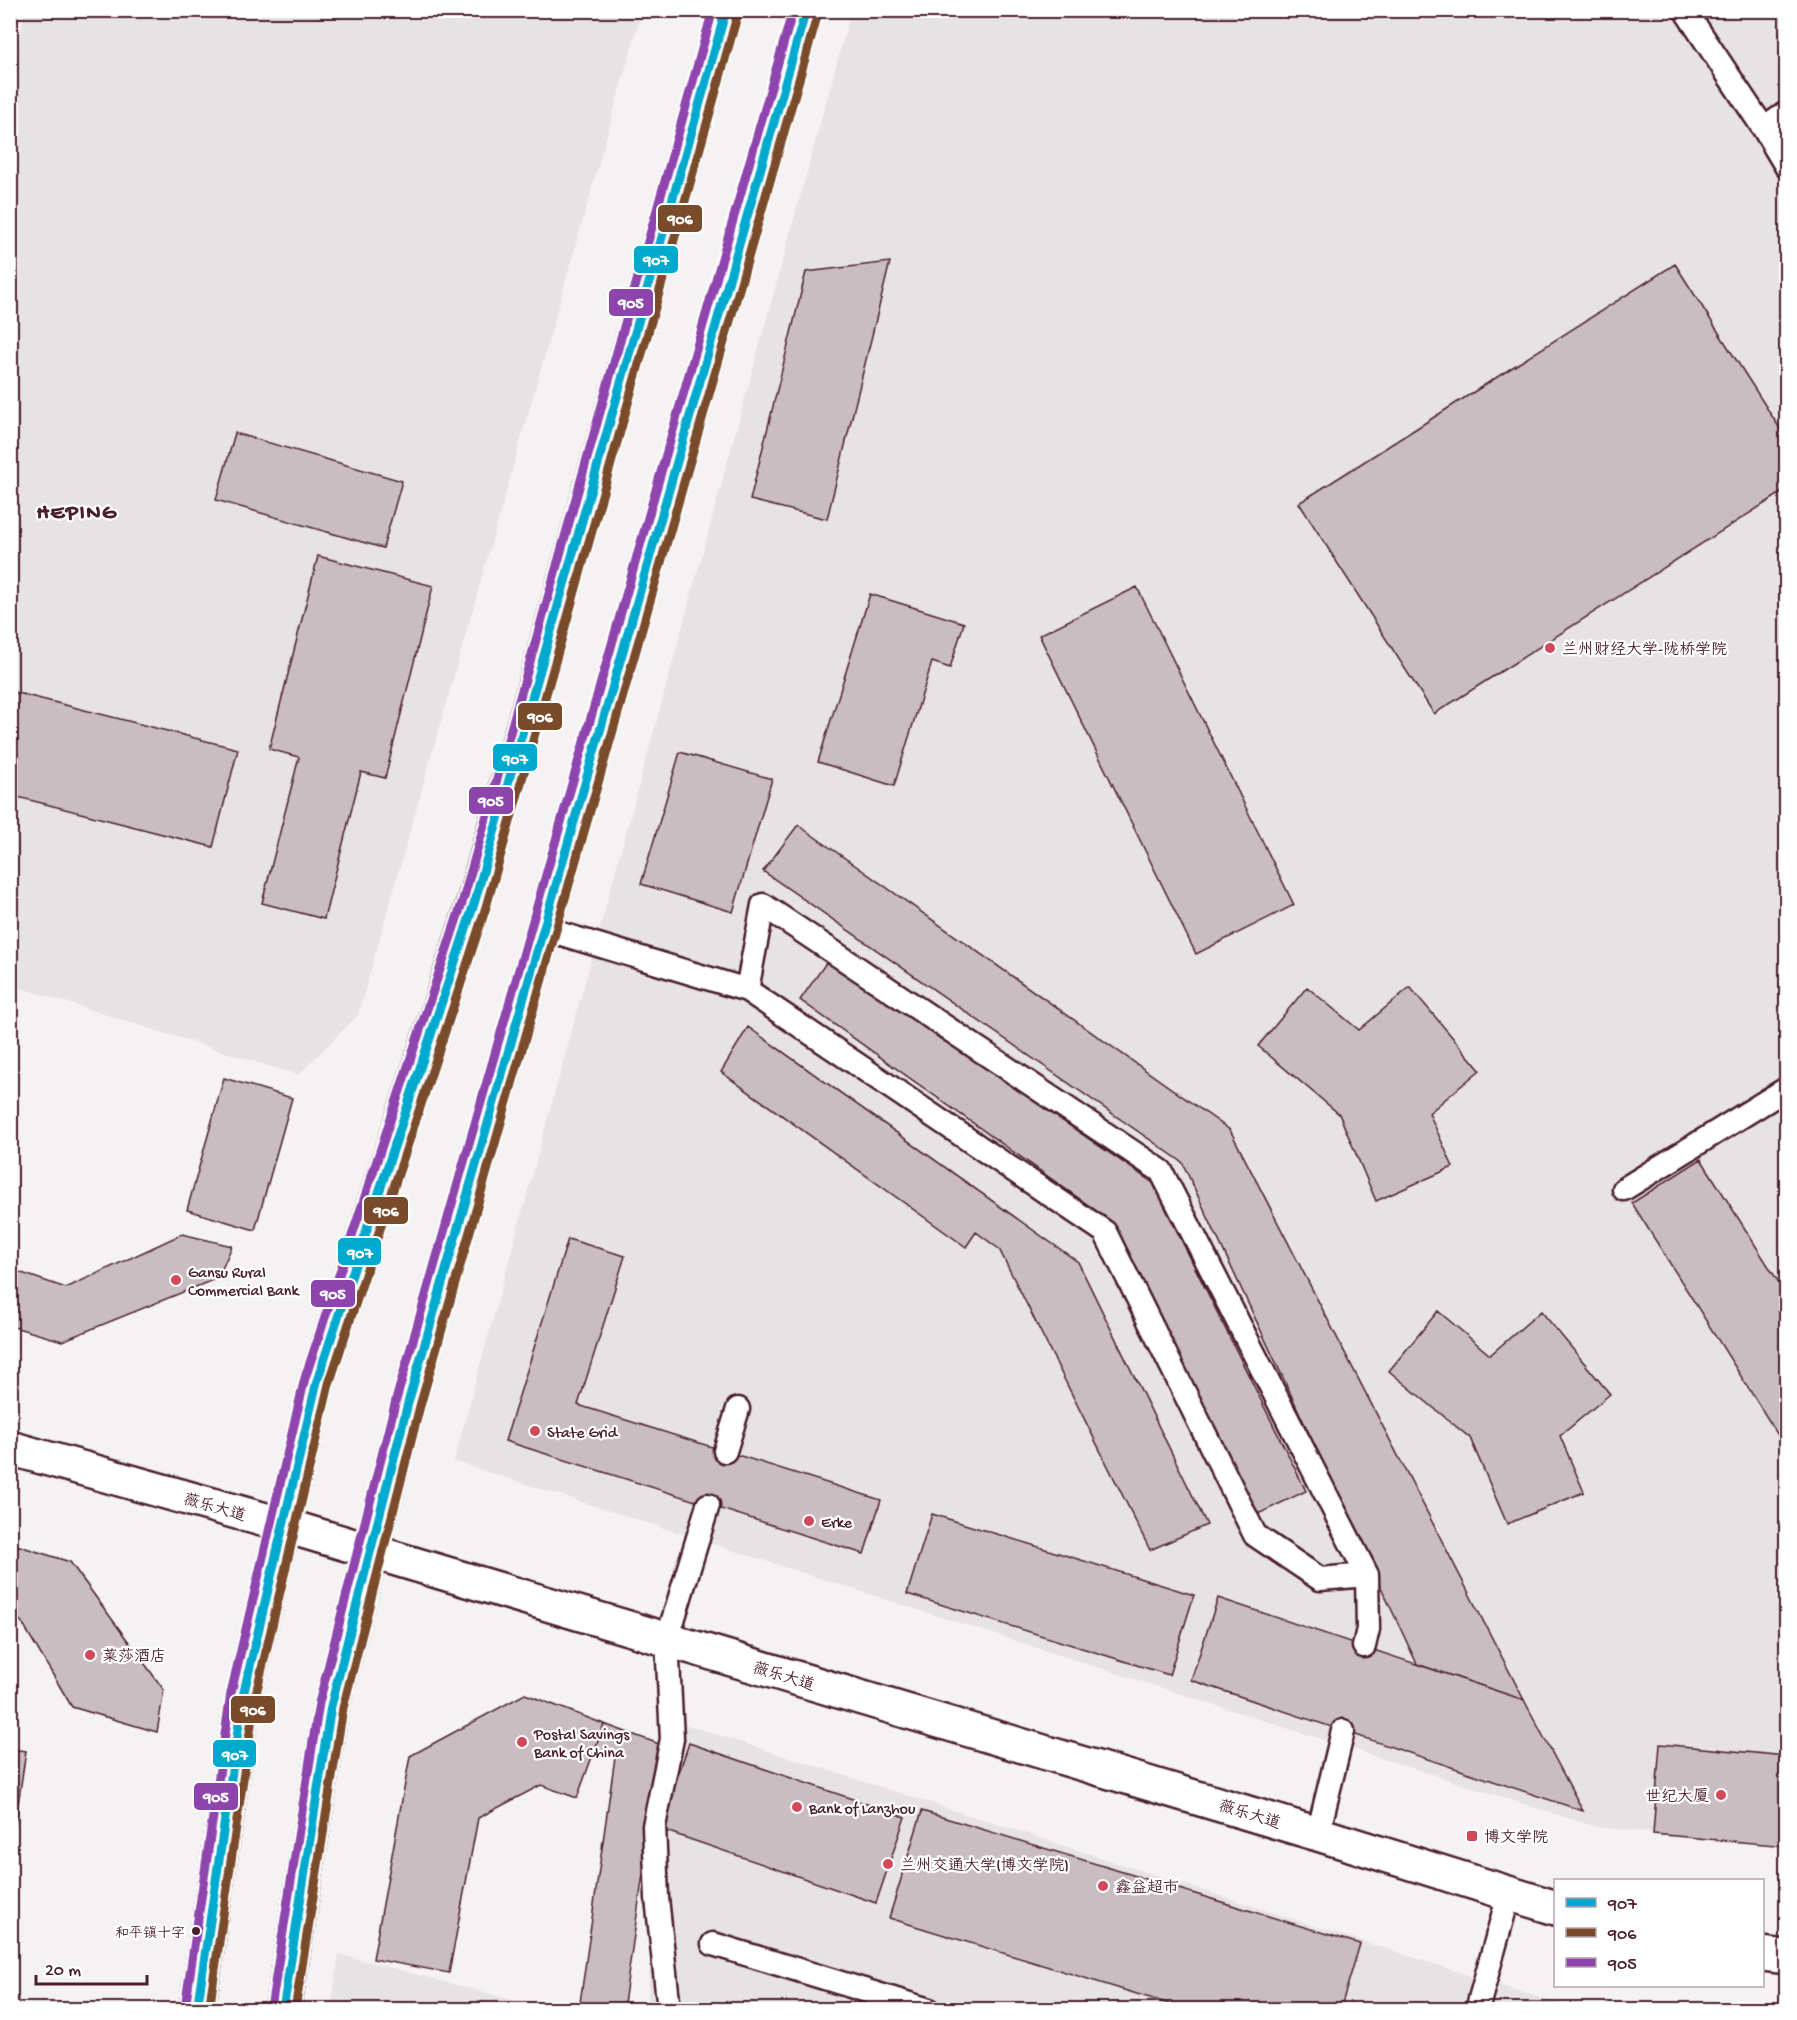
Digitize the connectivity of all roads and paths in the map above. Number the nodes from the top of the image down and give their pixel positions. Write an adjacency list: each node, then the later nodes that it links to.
1 (726, 10): 15 (main road)
2 (806, 10): 7 (main road)
3 (1685, 10): 5 (lane)
4 (1786, 112): 5 (lane)
5 (1764, 129): 6 (lane)
6 (1786, 166)
7 (545, 929): 8 (lane); 16 (main road)
8 (747, 990): 17 (lane); 17 (lane)
9 (1786, 1089): 10 (lane)
10 (1623, 1189)
11 (738, 1409): 13 (lane)
12 (10, 1448): 15 (main road, 薇乐大道)
13 (725, 1451)
14 (708, 1505): 18 (lane)
15 (283, 1525): 16 (main road, 薇乐大道); 27 (main road)
16 (370, 1552): 18 (main road, 薇乐大道); 28 (main road)
17 (1367, 1575): 19 (lane)
18 (667, 1640): 21 (main road, 薇乐大道); 29 (lane)
19 (1364, 1646)
20 (1343, 1731): 21 (lane)
21 (1318, 1834): 22 (main road, 薇乐大道)
22 (1509, 1894): 23 (main road, 薇乐大道); 31 (lane)
23 (1554, 1907)
24 (713, 1944): 30 (lane)
25 (1764, 1954): 26 (main road)
26 (1786, 1958)
27 (197, 2010)
28 (283, 2010)
29 (669, 2010)
30 (929, 2010)
31 (1477, 2010)

